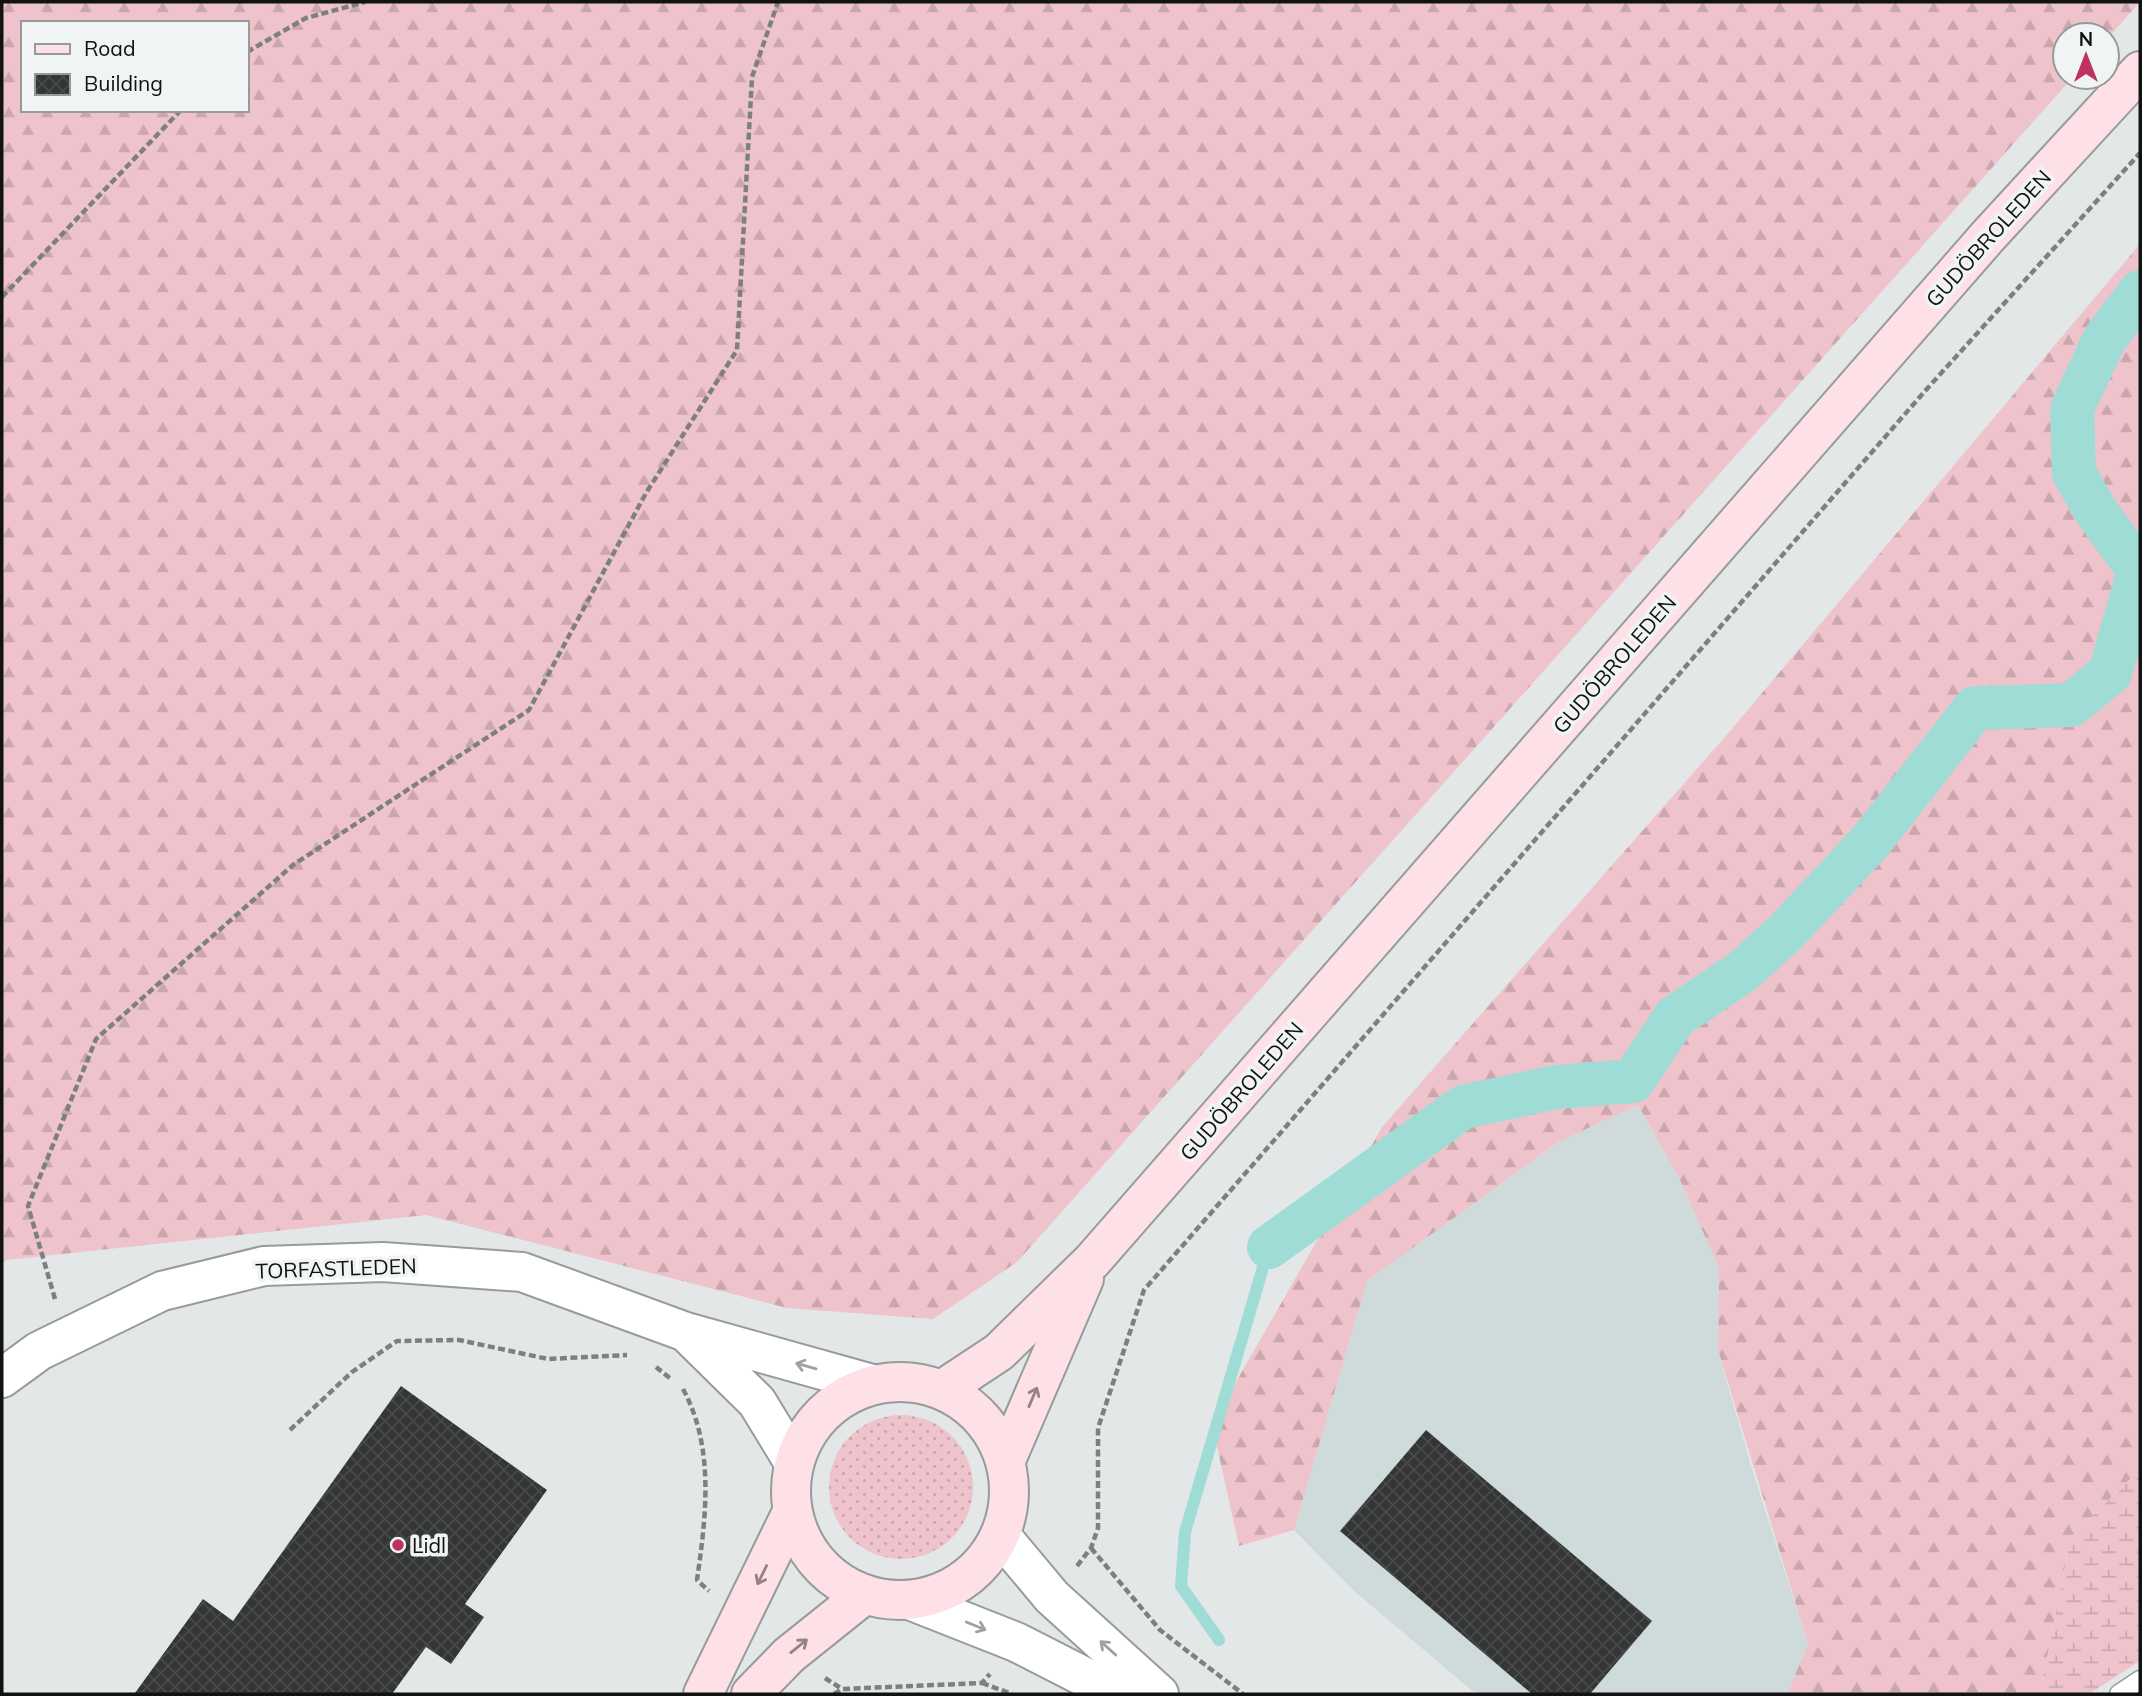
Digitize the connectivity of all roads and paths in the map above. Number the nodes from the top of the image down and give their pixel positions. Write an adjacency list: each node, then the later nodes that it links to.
1 (365, 2): 3 (path)
2 (778, 2): 10 (path)
3 (248, 51)
4 (2140, 71): 8 (main road, GUDÖBROLEDEN)
5 (179, 112): 7 (path)
6 (2140, 153): 23 (path)
7 (2, 297)
8 (1092, 1262): 17 (main road, GUDÖBROLEDEN); 19 (main road, GUDÖBROLEDEN, one-way to 8)
9 (686, 1332): 10 (street, TORFASTLEDEN); 15 (street, TORFASTLEDEN, one-way to 9); 20 (street, TORFASTLEDEN)
10 (66, 1337): 13 (street, TORFASTLEDEN)
11 (640, 1354): 18 (path)
12 (651, 1363): 14 (path)
13 (2, 1378)
14 (672, 1379)
15 (872, 1384): 17 (main road); 20 (main road)
16 (682, 1387): 27 (path)
17 (943, 1389): 19 (main road)
18 (290, 1430)
19 (1006, 1460): 22 (main road)
20 (793, 1461): 21 (main road)
21 (791, 1514): 24 (main road); 27 (main road, one-way to 27)
22 (1001, 1536): 25 (street); 26 (main road)
23 (1091, 1548): 25 (path); 39 (path)
24 (864, 1595): 26 (main road); 29 (main road, one-way to 24)
25 (1052, 1597): 38 (street, one-way to 25)
26 (912, 1601): 28 (street, one-way to 28)
27 (741, 1619): 33 (main road)
28 (1016, 1642): 31 (path); 37 (street)
29 (789, 1654): 32 (path); 34 (main road)
30 (2140, 1680): 40 (lane)
31 (982, 1684): 32 (path); 36 (path)
32 (842, 1689): 35 (path)
33 (703, 1694)
34 (751, 1694)
35 (834, 1694)
36 (1012, 1694)
37 (1118, 1694)
38 (1159, 1694)
39 (1243, 1694)
40 (2119, 1694)

